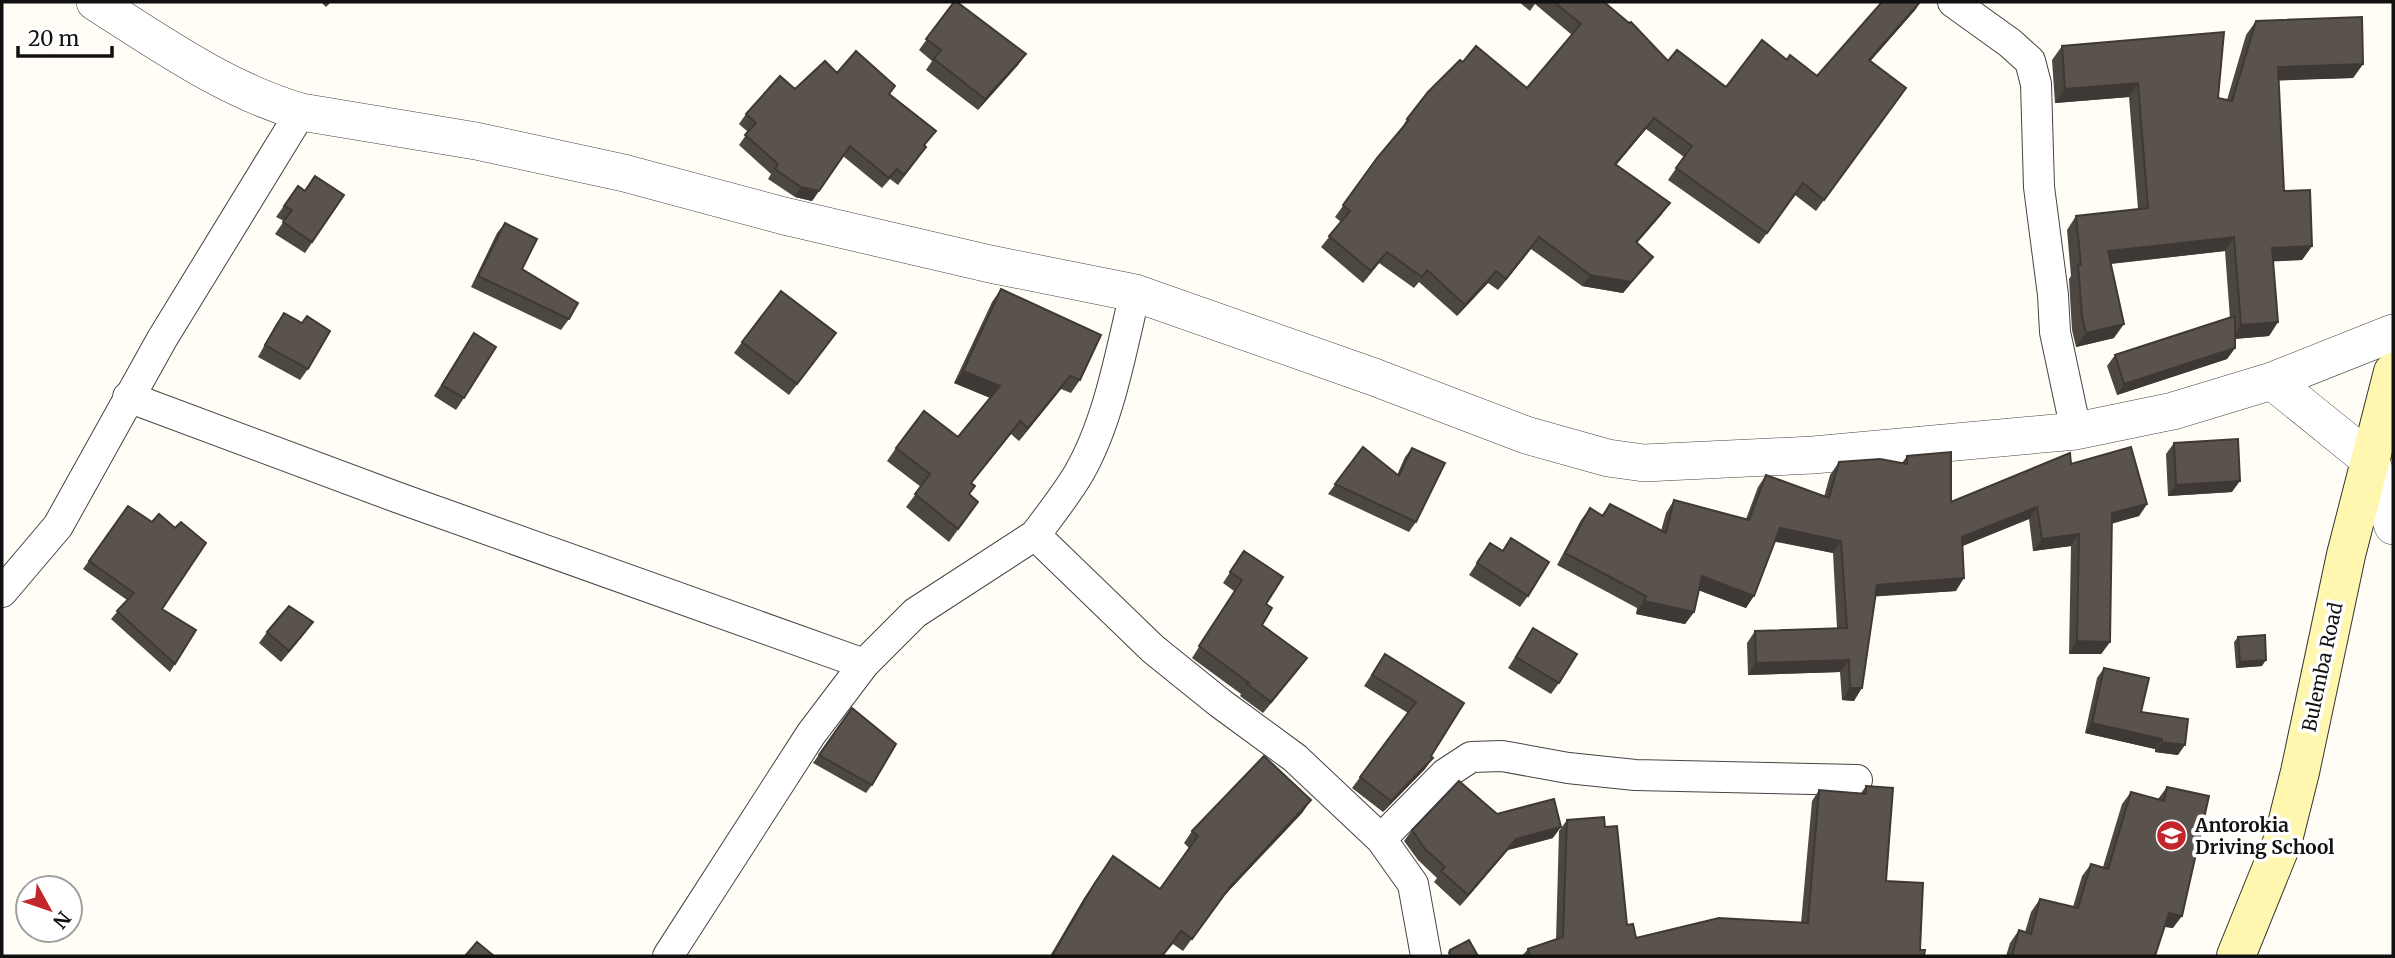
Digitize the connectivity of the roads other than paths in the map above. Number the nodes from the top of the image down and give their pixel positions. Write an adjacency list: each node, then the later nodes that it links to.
1 (95, 2): 3 (street)
2 (1953, 2): 9 (street)
3 (301, 112): 4 (street); 8 (street)
4 (1135, 293): 9 (street); 12 (street)
5 (2393, 333): 7 (street)
6 (2393, 372): 10 (main road, Bulemba Road)
7 (2272, 381): 9 (street); 10 (street)
8 (128, 397): 13 (street); 14 (street)
9 (2076, 431)
10 (2371, 461): 11 (street); 19 (main road, Bulemba Road)
11 (2393, 526)
12 (1035, 535): 14 (street); 16 (street)
13 (2, 592)
14 (864, 664): 17 (street)
15 (1857, 780): 16 (street)
16 (1381, 839): 18 (street)
17 (668, 956)
18 (1426, 956)
19 (2236, 956)

